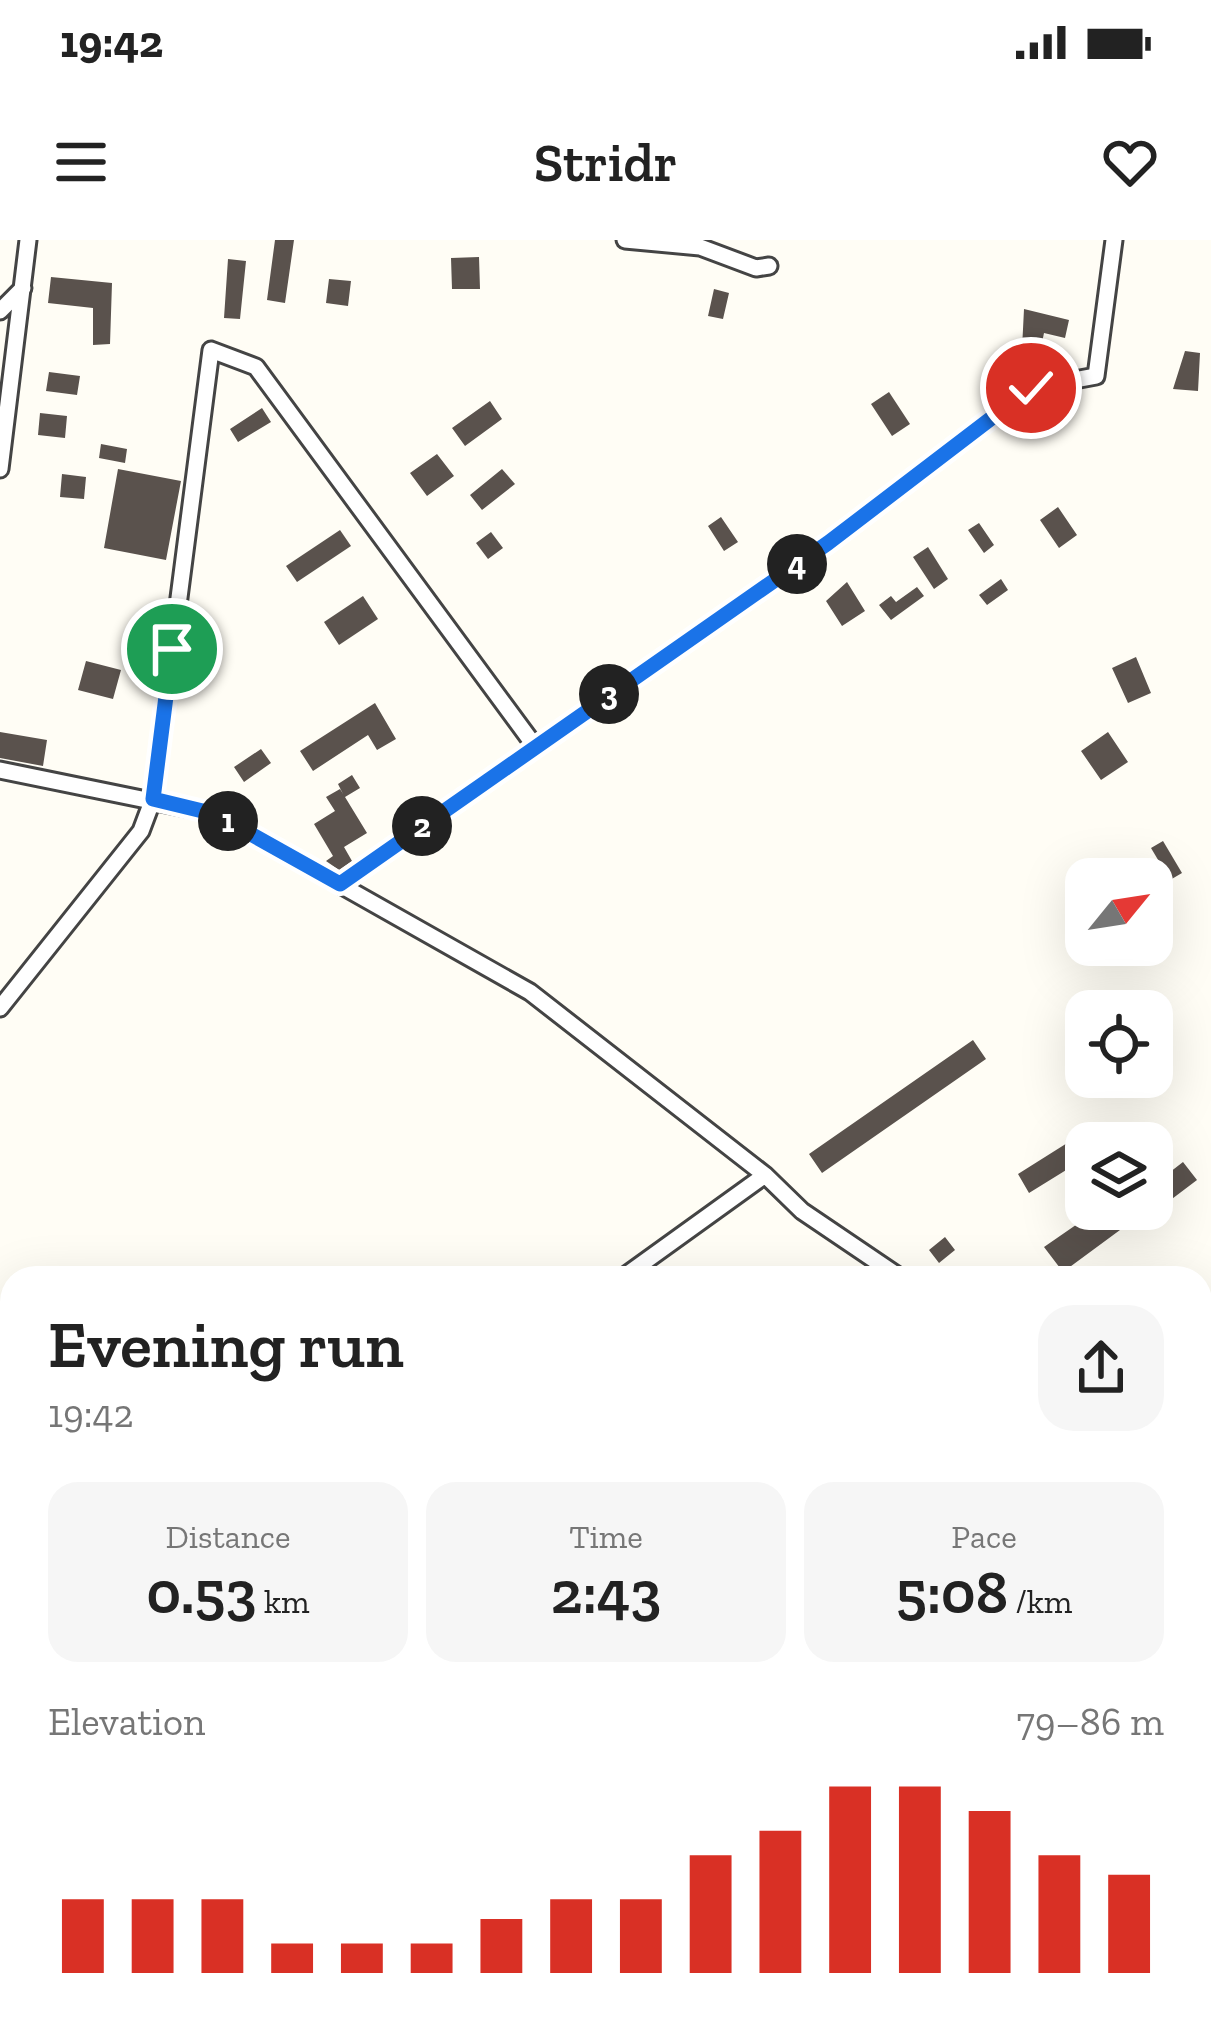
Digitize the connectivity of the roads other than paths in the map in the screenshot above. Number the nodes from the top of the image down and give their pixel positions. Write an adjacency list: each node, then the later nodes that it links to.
1 (28, 240): 5 (street)
2 (625, 240): 4 (street)
3 (1114, 240): 8 (street)
4 (770, 266)
5 (23, 288): 6 (street); 7 (street)
6 (0, 311)
7 (0, 469)
8 (534, 745): 10 (street); 11 (street)
9 (0, 770): 10 (street)
10 (153, 799): 11 (street); 12 (street)
11 (340, 884): 13 (street)
12 (0, 1008)
13 (765, 1175): 14 (street); 15 (street)
14 (639, 1266)
15 (884, 1266)

